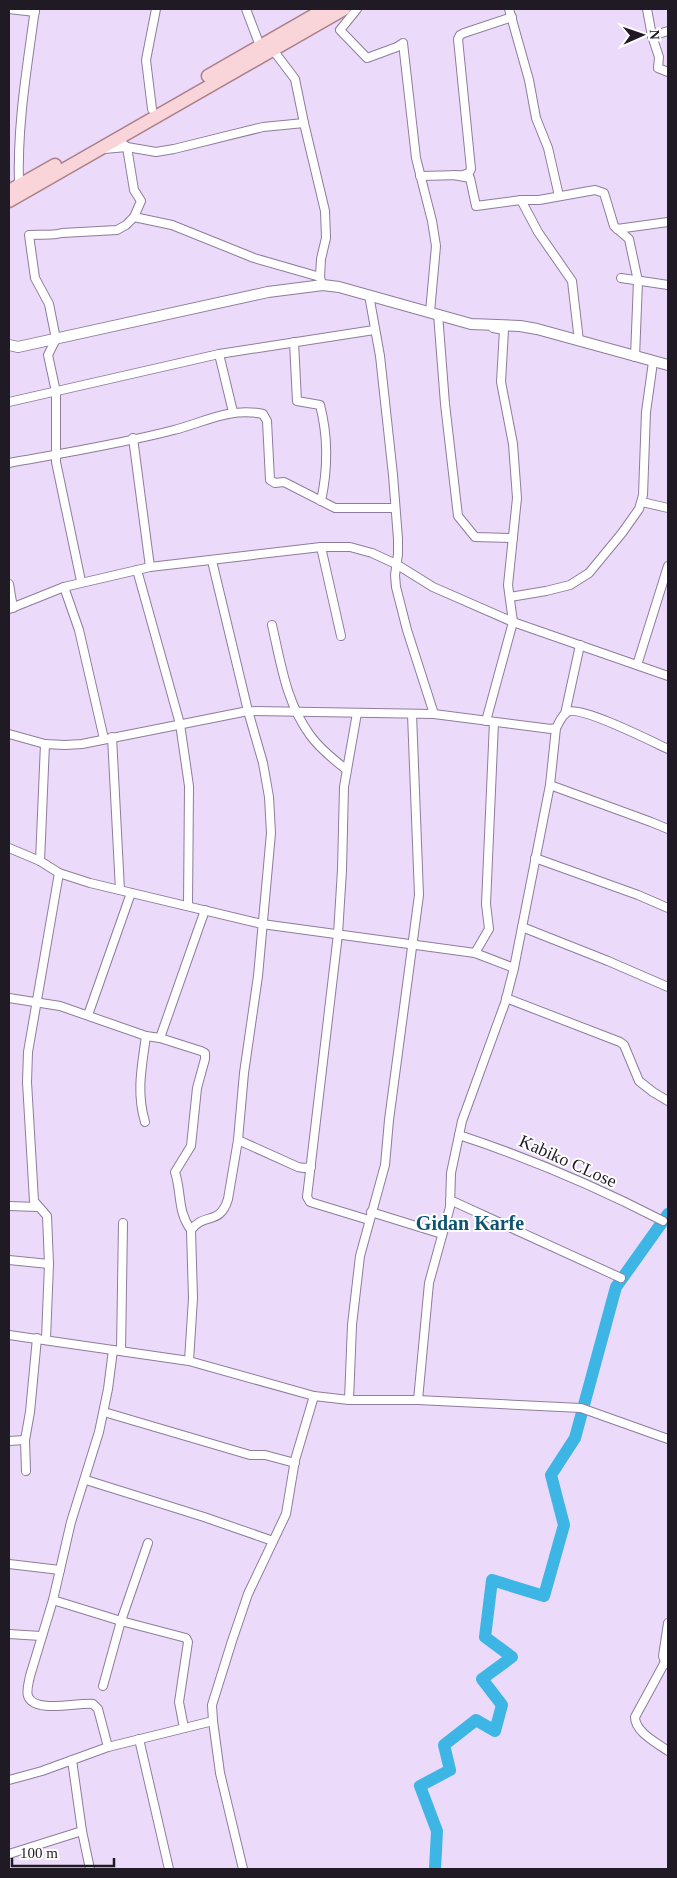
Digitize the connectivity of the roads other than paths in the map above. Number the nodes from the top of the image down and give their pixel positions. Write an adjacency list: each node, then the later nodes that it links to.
1 (9, 9): 9 (street)
2 (156, 9): 16 (street)
3 (246, 9): 14 (street)
4 (325, 9): 11 (main road)
5 (344, 9): 11 (main road)
6 (357, 9): 20 (street)
7 (509, 9): 10 (street)
8 (647, 9): 13 (street)
9 (35, 10): 22 (street)
10 (512, 17): 21 (street); 23 (street)
11 (307, 25): 14 (main road)
12 (668, 31): 13 (street)
13 (652, 36): 15 (street)
14 (267, 48): 16 (main road); 17 (street); 18 (main road)
15 (668, 72)
16 (152, 109): 22 (main road)
17 (304, 123): 18 (street); 30 (street)
18 (122, 143): 25 (main road); 26 (street)
19 (9, 176): 22 (street)
20 (420, 176): 21 (street); 34 (street)
21 (454, 176): 24 (street)
22 (16, 184)
23 (559, 196): 24 (street); 28 (street)
24 (521, 200): 38 (street)
25 (9, 202)
26 (134, 217): 30 (street); 37 (street)
27 (668, 222): 28 (street)
28 (617, 229): 31 (street)
29 (621, 278): 31 (street)
30 (321, 281): 33 (street); 37 (street)
31 (638, 281): 32 (street); 42 (street)
32 (668, 285)
33 (369, 295): 34 (street); 36 (street)
34 (434, 313): 35 (street); 55 (street)
35 (471, 324): 38 (street); 55 (street)
36 (374, 330): 39 (street); 53 (street)
37 (56, 338): 40 (street); 45 (street)
38 (579, 341): 42 (street)
39 (294, 342): 41 (street); 51 (street)
40 (9, 345)
41 (219, 354): 45 (street); 47 (street)
42 (635, 357): 43 (street)
43 (653, 362): 44 (street); 52 (street)
44 (668, 365)
45 (56, 392): 46 (street); 49 (street)
46 (9, 402)
47 (233, 412): 48 (street); 51 (street)
48 (133, 438): 49 (street); 60 (street)
49 (56, 454): 50 (street); 62 (street)
50 (9, 464)
51 (321, 501): 53 (street)
52 (642, 502): 54 (street); 65 (street)
53 (395, 508): 58 (street)
54 (668, 508)
55 (513, 538): 65 (street)
56 (321, 547): 57 (street); 58 (street); 69 (street)
57 (212, 561): 60 (street); 73 (street)
58 (396, 564): 67 (street); 77 (street)
59 (668, 566): 71 (street)
60 (150, 567): 61 (street)
61 (137, 570): 62 (street); 80 (street)
62 (81, 581): 64 (street)
63 (9, 584): 66 (street)
64 (64, 586): 66 (street); 84 (street)
65 (510, 597): 67 (street)
66 (11, 609)
67 (513, 622): 70 (street); 79 (street)
68 (272, 625): 74 (street)
69 (341, 636)
70 (580, 645): 71 (street); 78 (street)
71 (637, 665): 72 (street)
72 (668, 676)
73 (248, 711): 74 (street); 80 (street); 99 (street)
74 (296, 711): 75 (street); 87 (street)
75 (358, 713): 76 (street); 87 (street)
76 (412, 714): 77 (street); 102 (street)
77 (434, 714): 79 (street)
78 (565, 714): 81 (street); 86 (street)
79 (490, 721): 81 (street); 103 (street)
80 (180, 724): 83 (street); 96 (street)
81 (556, 728): 88 (street)
82 (9, 734): 85 (street)
83 (112, 738): 84 (street); 94 (street)
84 (104, 739): 85 (street)
85 (45, 744): 92 (street)
86 (668, 749)
87 (347, 770): 101 (street)
88 (550, 785): 89 (street); 91 (street)
89 (668, 829)
90 (9, 848): 92 (street)
91 (535, 858): 97 (street); 100 (street)
92 (40, 861): 93 (street)
93 (59, 874): 94 (street); 108 (street)
94 (120, 890): 95 (street)
95 (131, 893): 96 (street); 109 (street)
96 (188, 906): 98 (street)
97 (668, 908)
98 (206, 910): 99 (street); 111 (street)
99 (262, 924): 101 (street); 115 (street)
100 (522, 927): 104 (street); 105 (street)
101 (338, 934): 102 (street); 116 (street)
102 (413, 943): 103 (street); 120 (street)
103 (474, 953): 104 (street)
104 (514, 968): 107 (street)
105 (668, 987)
106 (9, 998): 108 (street)
107 (506, 998): 112 (street); 114 (street)
108 (36, 1002): 109 (street); 119 (street)
109 (88, 1015): 110 (street)
110 (146, 1036): 111 (street); 113 (street)
111 (160, 1038): 123 (street)
112 (668, 1101)
113 (145, 1122)
114 (459, 1135): 117 (street); 121 (street, Kabiko CLose)
115 (238, 1140): 116 (street); 123 (street)
116 (311, 1167): 120 (street)
117 (450, 1200): 124 (street); 127 (street)
118 (9, 1206): 119 (street)
119 (38, 1207): 126 (street)
120 (370, 1216): 124 (street); 133 (street)
121 (663, 1221)
122 (123, 1223): 130 (street)
123 (191, 1230): 131 (street)
124 (442, 1234): 134 (street)
125 (9, 1260): 126 (street)
126 (49, 1264): 129 (street)
127 (621, 1278)
128 (9, 1335): 129 (street)
129 (41, 1339): 130 (street); 137 (street)
130 (117, 1350): 131 (street); 135 (street)
131 (189, 1361): 132 (street)
132 (314, 1396): 133 (street); 139 (street)
133 (348, 1400): 134 (street)
134 (418, 1400): 136 (street)
135 (104, 1412): 139 (street); 141 (street)
136 (668, 1439)
137 (25, 1440): 138 (street); 140 (street)
138 (9, 1441)
139 (295, 1463): 142 (street)
140 (26, 1472)
141 (86, 1480): 142 (street); 145 (street)
142 (273, 1541): 153 (street)
143 (148, 1543): 147 (street)
144 (9, 1564): 145 (street)
145 (60, 1570): 146 (street)
146 (53, 1600): 147 (street); 150 (street)
147 (122, 1621): 152 (street); 154 (street)
148 (668, 1623): 151 (street)
149 (9, 1634): 150 (street)
150 (42, 1636): 156 (street)
151 (666, 1663): 157 (street)
152 (103, 1686)
153 (212, 1722): 154 (street); 164 (street)
154 (184, 1728): 155 (street)
155 (139, 1739): 156 (street); 163 (street)
156 (108, 1747): 158 (street)
157 (668, 1751)
158 (72, 1760): 159 (street); 160 (street)
159 (9, 1780)
160 (82, 1832): 161 (street); 162 (street)
161 (9, 1854)
162 (90, 1869)
163 (170, 1869)
164 (243, 1869)

